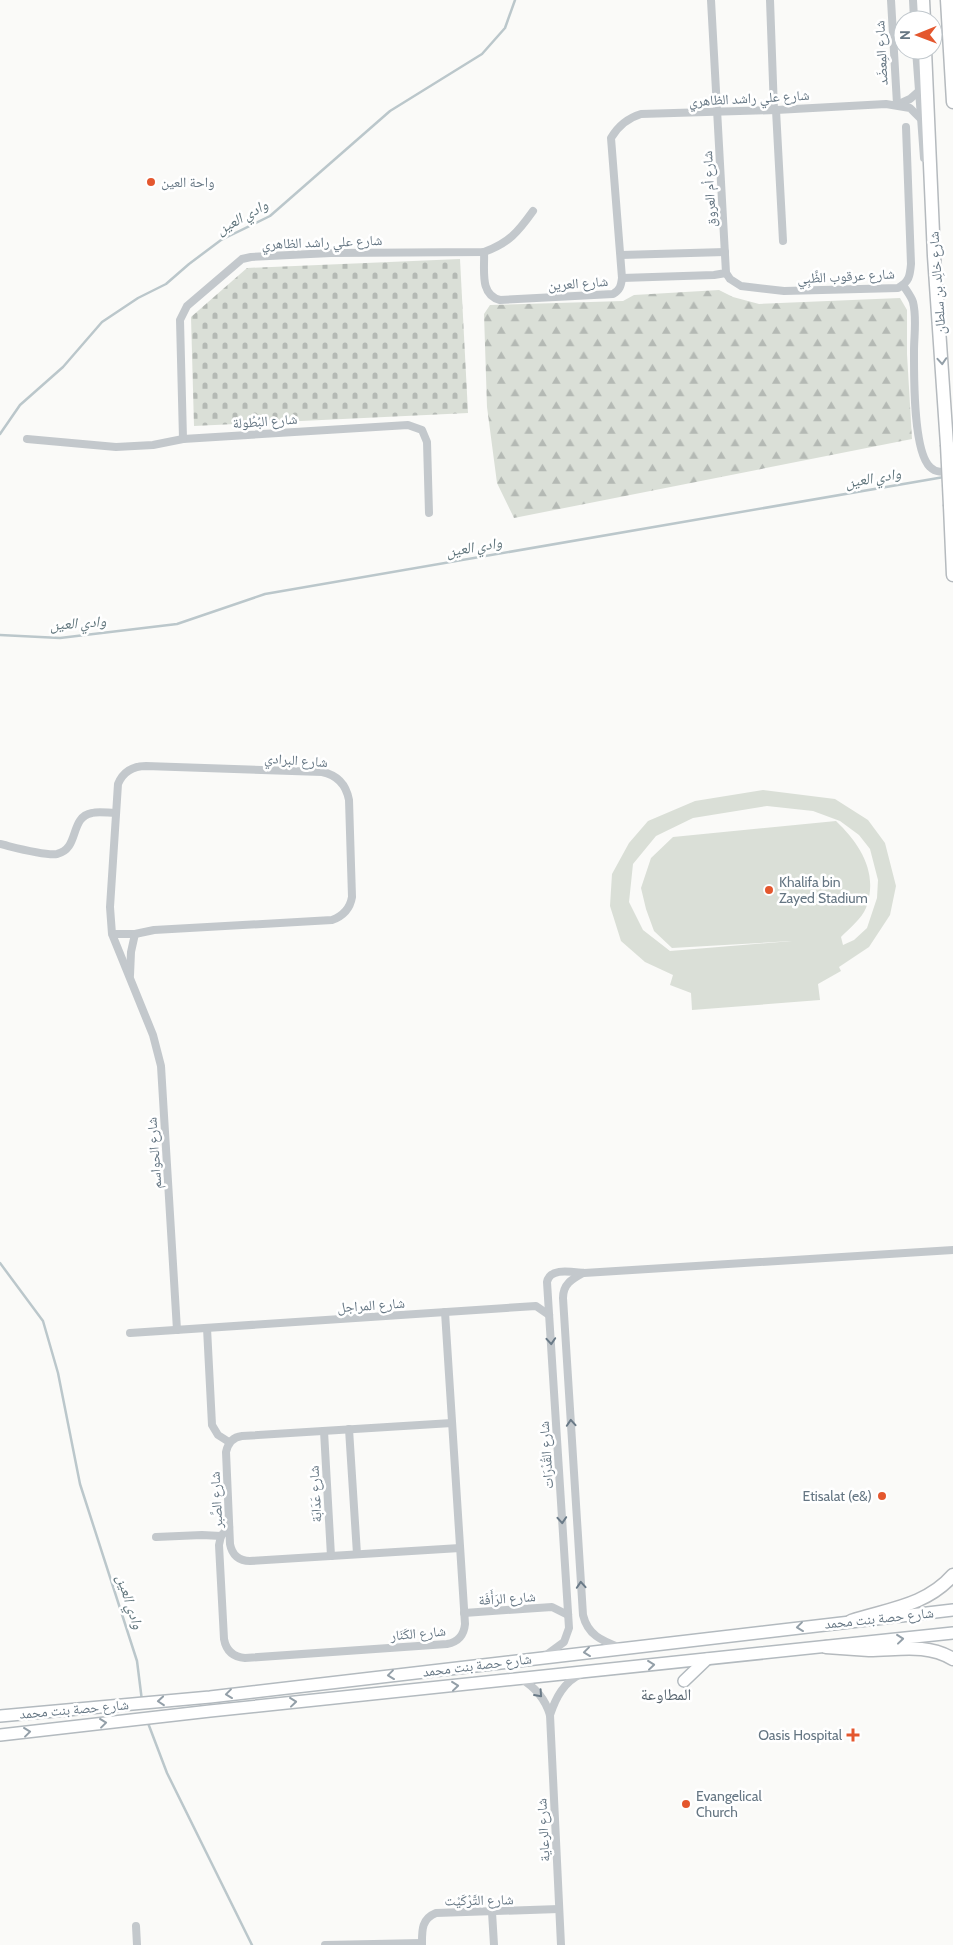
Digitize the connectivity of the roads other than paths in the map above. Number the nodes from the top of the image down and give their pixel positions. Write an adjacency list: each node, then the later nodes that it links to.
1 (711, 0): 11 (street, شارع أم العروق)
2 (770, 0): 10 (street)
3 (891, 0): 9 (street, شارع المِعضَد)
4 (947, 0): 8 (main road)
5 (916, 60): 7 (street)
6 (925, 60): 20 (main road, شارع خالِد بن سلطان)
7 (918, 92): 9 (street); 12 (street)
8 (953, 102)
9 (897, 104): 10 (street, شارع علي راشد الظاهري); 12 (street)
10 (775, 110): 11 (street, شارع علي راشد الظاهري); 16 (street)
11 (718, 112): 14 (street, شارع علي راشد الظاهري); 18 (street, شارع أم العروق)
12 (920, 118): 20 (street)
13 (906, 127): 23 (street, شارع عرقوب الظَّبِي)
14 (611, 138): 19 (street, شارع العرين)
15 (533, 212): 17 (street, شارع علي راشد الظاهري)
16 (783, 241)
17 (484, 252): 22 (street, شارع العرين); 25 (street, شارع علي راشد الظاهري)
18 (725, 252): 19 (street); 21 (street, شارع أم العروق)
19 (621, 255): 22 (street, شارع العرين)
20 (934, 256): 28 (main road, شارع خالِد بن سلطان, one-way to 28, bridge)
21 (726, 273): 22 (street); 23 (street, شارع عرقوب الظَّبِي)
22 (622, 278)
23 (903, 285): 26 (street)
24 (26, 439): 25 (street, شارع البُطُولة)
25 (183, 439): 27 (street, شارع البُطُولة)
26 (953, 471)
27 (429, 513)
28 (953, 575)
29 (115, 813): 30 (street); 31 (street, شارع البرادي); 32 (street, شارع البرادي)
30 (0, 844)
31 (112, 934): 32 (street, شارع البرادي); 33 (street, شارع البرادي)
32 (135, 934): 33 (street)
33 (130, 979): 43 (street, شارع الحواسم)
34 (953, 1250): 36 (street)
35 (557, 1272): 36 (street); 37 (street); 38 (street, شارع القُدْرَات)
36 (584, 1272): 37 (street)
37 (564, 1290): 38 (street); 56 (street, شارع القُدْرَات, one-way to 37)
38 (548, 1294): 39 (street); 41 (street, شارع القُدْرَات)
39 (536, 1306): 40 (street, شارع المراجل); 41 (street)
40 (446, 1312): 42 (street, شارع المراجل); 45 (street, شارع الكَنَار)
41 (549, 1315): 55 (street, شارع القُدْرَات, one-way to 55)
42 (207, 1328): 43 (street, شارع المراجل); 48 (street)
43 (177, 1330): 44 (street, شارع المراجل)
44 (130, 1333)
45 (452, 1423): 46 (street); 52 (street, شارع الكَنَار)
46 (349, 1429): 47 (street); 53 (street)
47 (324, 1431): 48 (street); 54 (street, شارع عَدَابَة)
48 (229, 1442): 49 (street, شارع الصَّبر)
49 (229, 1527): 50 (street); 54 (street, شارع الصَّبر)
50 (221, 1536): 51 (street); 61 (street, شارع الكَنَار)
51 (156, 1537)
52 (460, 1548): 53 (street, شارع الصَّبر); 61 (street, شارع الكَنَار)
53 (357, 1554): 54 (street, شارع الصَّبر)
54 (331, 1556)
55 (565, 1564): 56 (street); 58 (street, شارع القُدْرَات)
56 (580, 1564): 66 (street, شارع القُدْرَات, one-way to 56)
57 (953, 1575): 63 (main road)
58 (567, 1595): 59 (street, شارع الرَأَفَة); 62 (street, شارع القُدْرَات)
59 (552, 1607): 61 (street, شارع الرَأَفَة); 62 (street, شارع الرَأَفَة)
60 (953, 1610): 63 (main road, شارع حصة بنت محمد)
61 (464, 1613)
62 (568, 1615): 67 (street, شارع القُدْرَات)
63 (851, 1621): 66 (main road, شارع حصة بنت محمد, one-way to 66)
64 (953, 1633): 65 (main road, شارع حصة بنت محمد, one-way to 64)
65 (826, 1647): 68 (main road, شارع حصة بنت محمد); 69 (main road)
66 (621, 1648): 67 (main road, شارع حصة بنت محمد, one-way to 67)
67 (544, 1657): 74 (main road, شارع حصة بنت محمد, one-way to 74)
68 (707, 1659): 70 (main road, شارع حصة بنت محمد, one-way to 68); 72 (main road)
69 (953, 1659)
70 (584, 1672): 71 (main road, شارع حصة بنت محمد); 73 (street, شارع الرعاية)
71 (520, 1678): 73 (street, شارع الرعاية, one-way to 73); 75 (main road, شارع حصة بنت محمد, one-way to 71)
72 (684, 1681)
73 (550, 1714): 76 (street, شارع الرعاية)
74 (0, 1716)
75 (0, 1735)
76 (559, 1910): 77 (street, شارع التَّرْكَيْت); 83 (street, شارع الرعاية)
77 (492, 1912): 79 (street, شارع التَّرْكَيْت); 82 (street)
78 (136, 1926): 80 (street)
79 (422, 1944): 81 (street, شارع التَّرْكَيْت)
80 (137, 1945)
81 (325, 1945)
82 (494, 1945)
83 (561, 1945)

